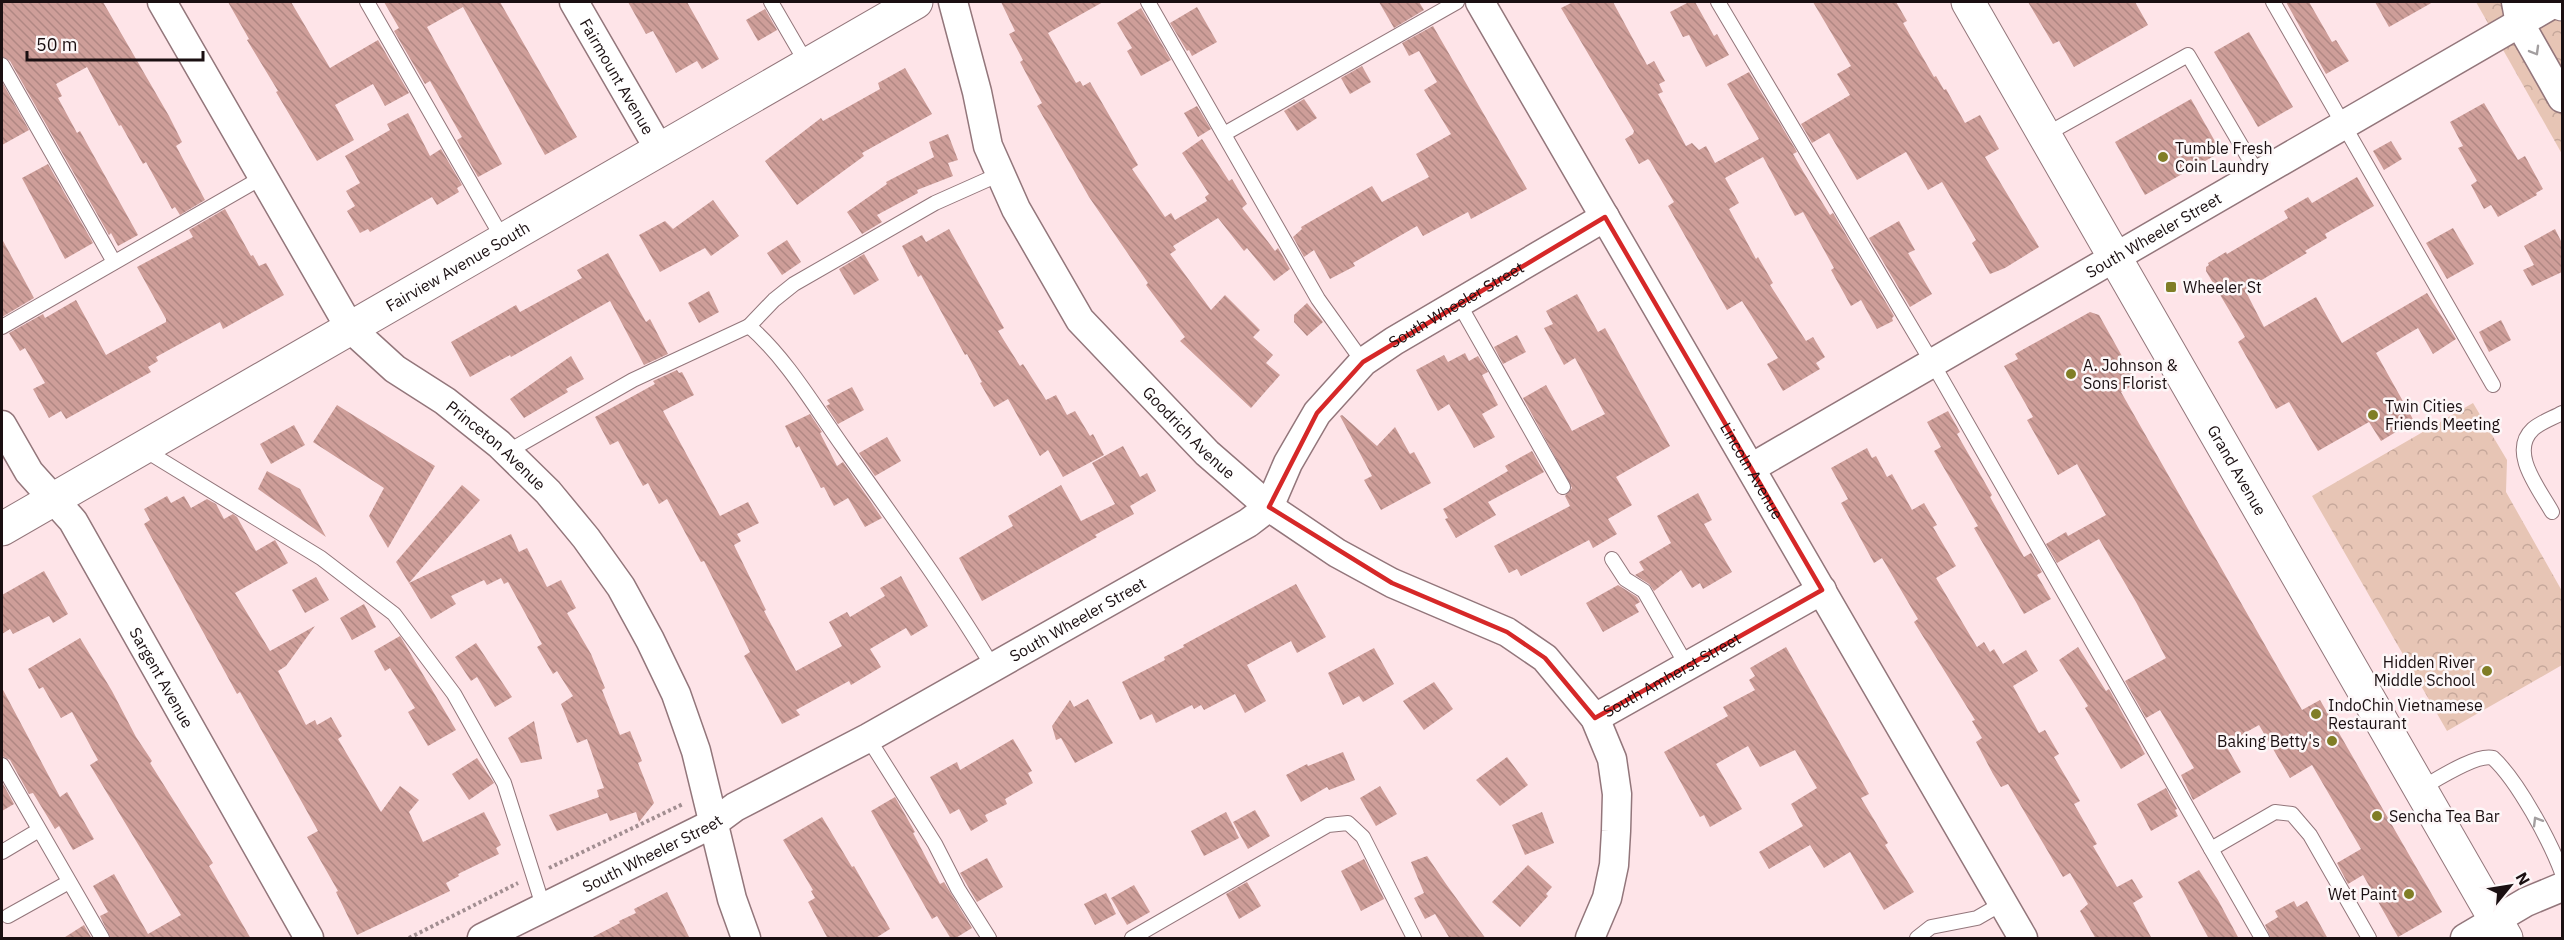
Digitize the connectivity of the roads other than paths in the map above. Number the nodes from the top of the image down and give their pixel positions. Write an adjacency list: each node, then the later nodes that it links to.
1 (162, 2): 24 (street, Princeton Avenue)
2 (367, 2): 26 (lane)
3 (574, 2): 21 (street, Fairmount Avenue)
4 (771, 2): 15 (lane)
5 (916, 2): 15 (street, Fairview Avenue South)
6 (953, 2): 22 (street, Goodrich Avenue)
7 (1148, 2): 19 (lane)
8 (1457, 2): 19 (lane)
9 (1480, 2): 25 (street, Lincoln Avenue)
10 (1718, 2): 34 (lane)
11 (1968, 2): 20 (street, Grand Avenue)
12 (2272, 2): 18 (lane)
13 (2560, 2): 14 (street, South Wheeler Street)
14 (2518, 13): 17 (street, one-way to 17); 18 (street, South Wheeler Street)
15 (807, 64): 21 (street, Fairview Avenue South)
16 (2, 65): 28 (lane)
17 (2562, 98)
18 (2344, 125): 23 (street, South Wheeler Street); 35 (lane)
19 (1224, 134): 33 (lane)
20 (2045, 135): 23 (lane); 27 (street, Grand Avenue)
21 (659, 149): 26 (street, Fairview Avenue South)
22 (1000, 174): 30 (lane); 43 (street, Goodrich Avenue)
23 (2258, 174): 27 (street, South Wheeler Street)
24 (263, 177): 28 (lane); 32 (street, Princeton Avenue)
25 (1605, 217): 29 (street, South Wheeler Street); 40 (street, Lincoln Avenue)
26 (503, 239): 32 (street, Fairview Avenue South)
27 (2116, 257): 34 (street, South Wheeler Street); 53 (street, Grand Avenue)
28 (114, 262): 31 (lane)
29 (1458, 302): 33 (street, South Wheeler Street); 41 (lane)
30 (749, 326): 39 (lane); 49 (lane)
31 (2, 327)
32 (350, 328): 38 (street, Fairview Avenue South); 39 (street, Princeton Avenue)
33 (1363, 362): 43 (street, South Wheeler Street)
34 (1933, 364): 40 (street, South Wheeler Street); 56 (lane)
35 (2493, 385)
36 (2562, 413): 44 (lane)
37 (2, 425): 42 (street, Sargent Avenue)
38 (141, 448): 42 (street, Fairview Avenue South); 62 (lane)
39 (507, 452): 54 (street, Princeton Avenue)
40 (1751, 468): 47 (street, Lincoln Avenue)
41 (1563, 487)
42 (54, 499): 45 (street, Fairview Avenue South); 66 (street, Sargent Avenue)
43 (1269, 507): 49 (street, South Wheeler Street); 50 (street, Goodrich Avenue)
44 (2552, 512)
45 (2, 529)
46 (1612, 560): 48 (lane)
47 (1822, 590): 48 (street, South Amherst Street); 61 (street, Lincoln Avenue)
48 (1687, 666): 50 (street, South Amherst Street)
49 (993, 667): 51 (street, South Wheeler Street)
50 (1595, 718): 72 (street, South Amherst Street)
51 (868, 738): 54 (street, South Wheeler Street); 69 (lane)
52 (2, 765): 55 (lane)
53 (2420, 789): 58 (lane, one-way to 53); 64 (street, Grand Avenue)
54 (712, 824): 62 (street, South Wheeler Street); 68 (street, Princeton Avenue)
55 (39, 830): 57 (lane); 59 (lane)
56 (2211, 849): 75 (lane); 76 (lane)
57 (2, 852)
58 (2562, 873)
59 (69, 882): 63 (lane); 65 (lane)
60 (2562, 887): 64 (street)
61 (2003, 903): 73 (lane); 74 (street, Lincoln Avenue)
62 (544, 909): 67 (street, South Wheeler Street)
63 (8, 916)
64 (2501, 930): 77 (street)
65 (102, 939)
66 (309, 939)
67 (482, 939)
68 (746, 939)
69 (989, 939)
70 (1132, 939): 71 (lane)
71 (1414, 939)
72 (1590, 939)
73 (1917, 939)
74 (2023, 939)
75 (2262, 939)
76 (2369, 939)
77 (2465, 939)

